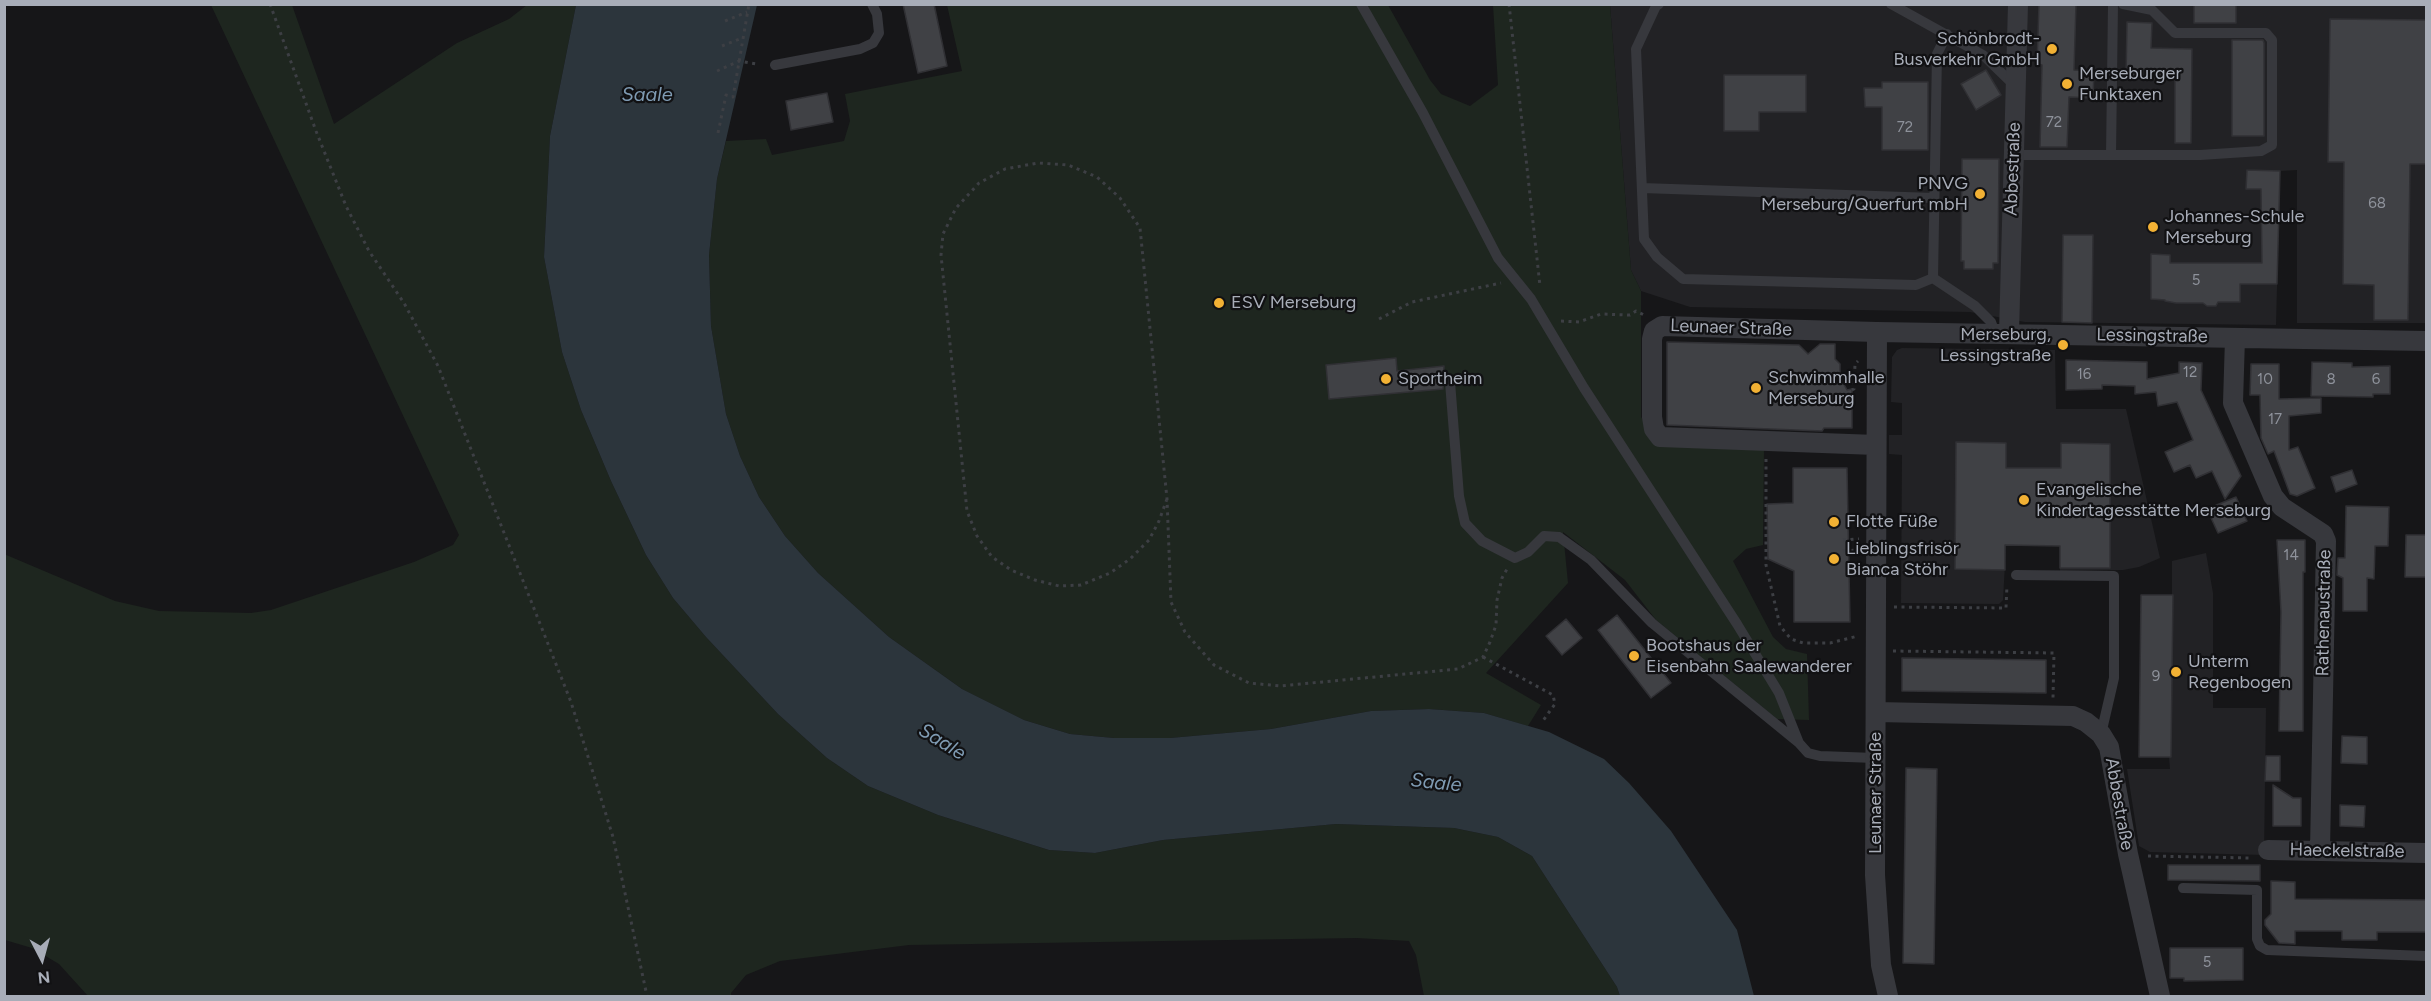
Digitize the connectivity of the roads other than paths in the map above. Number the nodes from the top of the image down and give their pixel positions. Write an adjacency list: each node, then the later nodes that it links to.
1 (872, 4): 9 (lane)
2 (1360, 4): 25 (lane)
3 (1891, 4): 8 (lane)
4 (2018, 4): 10 (street, Abbestraße)
5 (2113, 4): 12 (lane)
6 (2123, 4): 12 (lane)
7 (1656, 5): 13 (lane)
8 (1947, 34): 10 (lane); 14 (lane)
9 (775, 65)
10 (2016, 87): 11 (street, Abbestraße)
11 (2014, 155): 12 (lane); 17 (street, Abbestraße)
12 (2111, 155)
13 (1642, 188): 14 (lane); 15 (lane)
14 (1934, 198): 15 (lane)
15 (1933, 278): 17 (lane)
16 (1877, 332): 17 (street, Lessingstraße); 21 (street, Leunaer Straße); 21 (street, Leunaer Straße)
17 (2002, 333): 18 (street, Lessingstraße)
18 (2235, 338): 19 (street, Lessingstraße); 27 (street, Rathenaustraße)
19 (2427, 341)
20 (1450, 382): 25 (lane)
21 (1876, 445): 23 (street, Leunaer Straße)
22 (2016, 574): 24 (lane)
23 (1876, 712): 24 (street, Abbestraße); 26 (street, Leunaer Straße)
24 (2101, 734): 33 (street, Abbestraße)
25 (1799, 743): 26 (lane)
26 (1875, 758): 32 (street, Leunaer Straße)
27 (2320, 850): 28 (street, Haeckelstraße); 29 (street, Haeckelstraße)
28 (2427, 853)
29 (2263, 854)
30 (2183, 888): 31 (lane)
31 (2427, 956)
32 (1888, 996)
33 (2160, 996)

